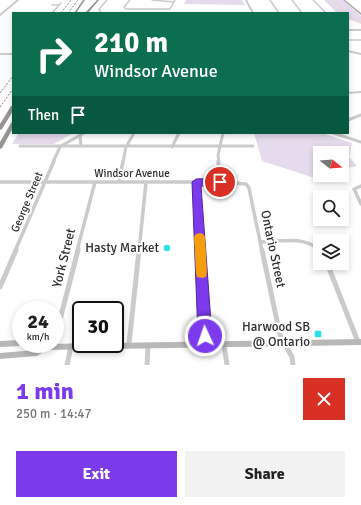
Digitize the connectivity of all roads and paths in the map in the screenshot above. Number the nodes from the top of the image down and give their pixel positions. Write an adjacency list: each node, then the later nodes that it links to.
1 (18, 0): 28 (street)
2 (84, 0): 19 (highway)
3 (93, 0): 20 (highway)
4 (98, 0): 21 (highway)
5 (107, 0): 22 (street)
6 (130, 0): 16 (street)
7 (152, 0): 14 (street)
8 (246, 0): 23 (street)
9 (270, 0): 24 (street)
10 (292, 0): 25 (street)
11 (313, 0): 26 (street)
12 (344, 0): 27 (main road)
13 (349, 0): 17 (main road)
14 (175, 1): 16 (street)
15 (52, 5): 18 (street)
16 (142, 10)
17 (361, 10)
18 (53, 12)
19 (76, 12)
20 (86, 12)
21 (86, 12)
22 (100, 12)
23 (252, 12)
24 (278, 12)
25 (301, 12)
26 (325, 12)
27 (361, 14)
28 (0, 15)
29 (349, 30): 30 (street)
30 (361, 30)
31 (349, 40): 32 (street)
32 (361, 40)
33 (349, 51): 36 (street)
34 (0, 54): 35 (street)
35 (12, 54)
36 (361, 54)
37 (361, 92): 38 (street)
38 (349, 93)
39 (12, 109): 43 (highway)
40 (361, 116): 41 (street)
41 (349, 120)
42 (12, 125): 54 (highway)
43 (0, 128)
44 (83, 134): 49 (street)
45 (133, 134): 56 (street)
46 (178, 134): 57 (street)
47 (223, 134): 58 (street)
48 (341, 134): 50 (street)
49 (80, 136): 52 (street); 55 (street)
50 (361, 142)
51 (20, 146): 55 (street)
52 (81, 146): 55 (street); 56 (street)
53 (253, 146): 58 (street)
54 (0, 147)
55 (60, 147): 60 (street, George Street)
56 (126, 147): 57 (street); 62 (street)
57 (172, 147): 58 (street)
58 (219, 147): 65 (street)
59 (0, 182): 60 (street, Windsor Avenue)
60 (45, 182): 61 (street, Windsor Avenue); 71 (street, George Street)
61 (95, 182): 62 (street, Windsor Avenue); 72 (street, York Street)
62 (119, 182): 63 (street, Windsor Avenue)
63 (146, 182): 64 (street, Windsor Avenue); 76 (street)
64 (196, 182): 65 (street, Windsor Avenue); 79 (street)
65 (220, 182): 68 (street, Ontario Street)
66 (361, 186): 67 (street)
67 (361, 204)
68 (261, 242): 69 (street); 78 (street, Ontario Street)
69 (313, 243)
70 (330, 270): 73 (street)
71 (0, 287)
72 (64, 304)
73 (359, 342): 78 (main road)
74 (12, 343): 75 (main road)
75 (0, 344)
76 (129, 344): 77 (main road); 82 (main road)
77 (148, 344): 79 (main road); 86 (street)
78 (285, 344): 80 (main road); 88 (street, Ontario Street)
79 (206, 345): 80 (main road)
80 (224, 345): 87 (street)
81 (64, 346): 82 (main road)
82 (71, 346): 85 (street)
83 (36, 353): 84 (main road)
84 (0, 356)
85 (67, 365)
86 (147, 365)
87 (227, 365)
88 (294, 365)

